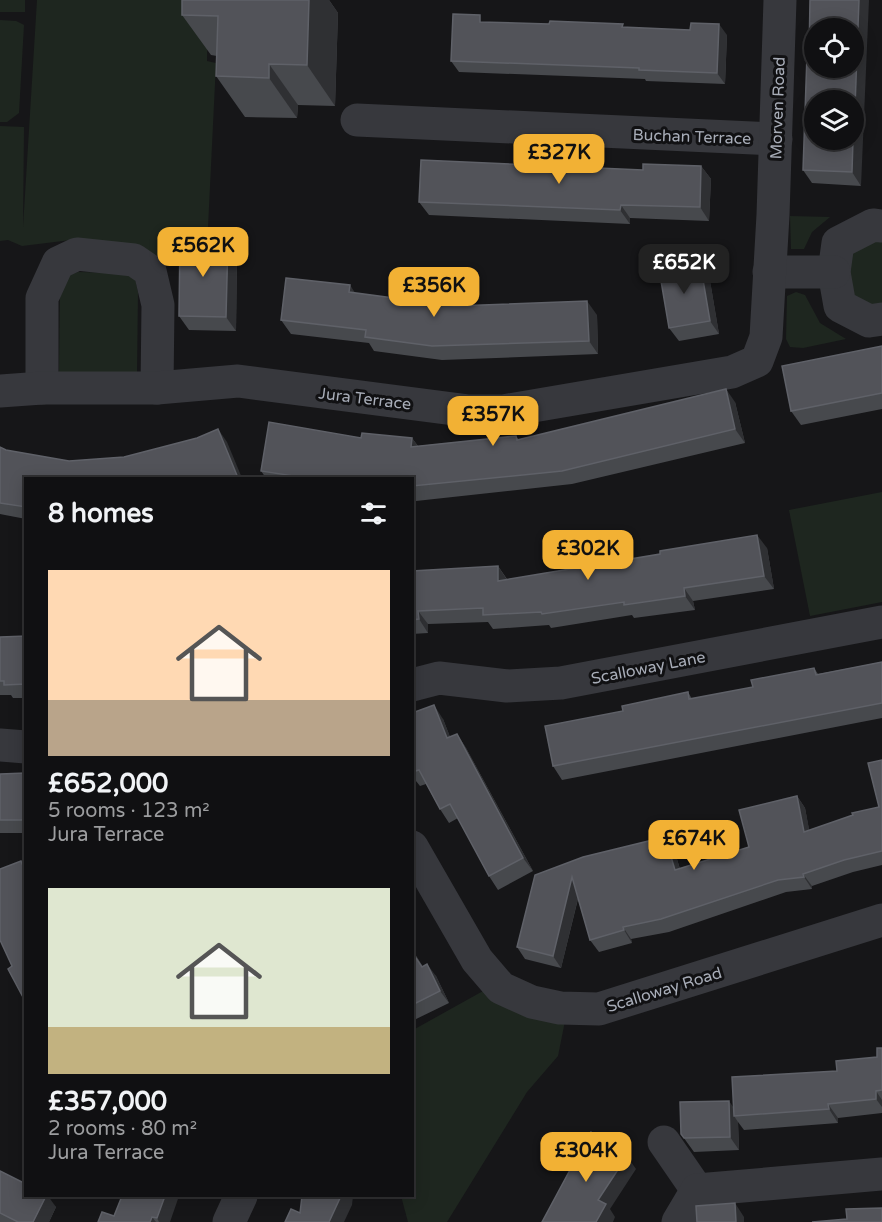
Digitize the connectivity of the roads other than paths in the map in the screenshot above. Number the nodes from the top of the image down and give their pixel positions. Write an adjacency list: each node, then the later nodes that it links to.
1 (780, 0): 3 (street, Morven Road)
2 (357, 120): 3 (street, Buchan Terrace)
3 (776, 139): 4 (street, Morven Road)
4 (773, 215): 6 (street, Jura Terrace)
5 (882, 226): 7 (street)
6 (769, 272): 7 (street); 10 (street, Jura Terrace)
7 (834, 272): 8 (street)
8 (882, 319)
9 (42, 388): 10 (street, Jura Terrace); 10 (street); 11 (street, Jura Terrace)
10 (157, 388)
11 (0, 391)
12 (882, 622): 13 (street, Scalloway Lane)
13 (414, 684)
14 (0, 745): 15 (street)
15 (24, 747)
16 (414, 850): 17 (street, Scalloway Road)
17 (882, 920)
18 (664, 1142): 20 (street)
19 (866, 1176): 20 (street)
20 (697, 1190): 23 (street)
21 (241, 1197): 22 (street)
22 (229, 1222)
23 (678, 1222)

